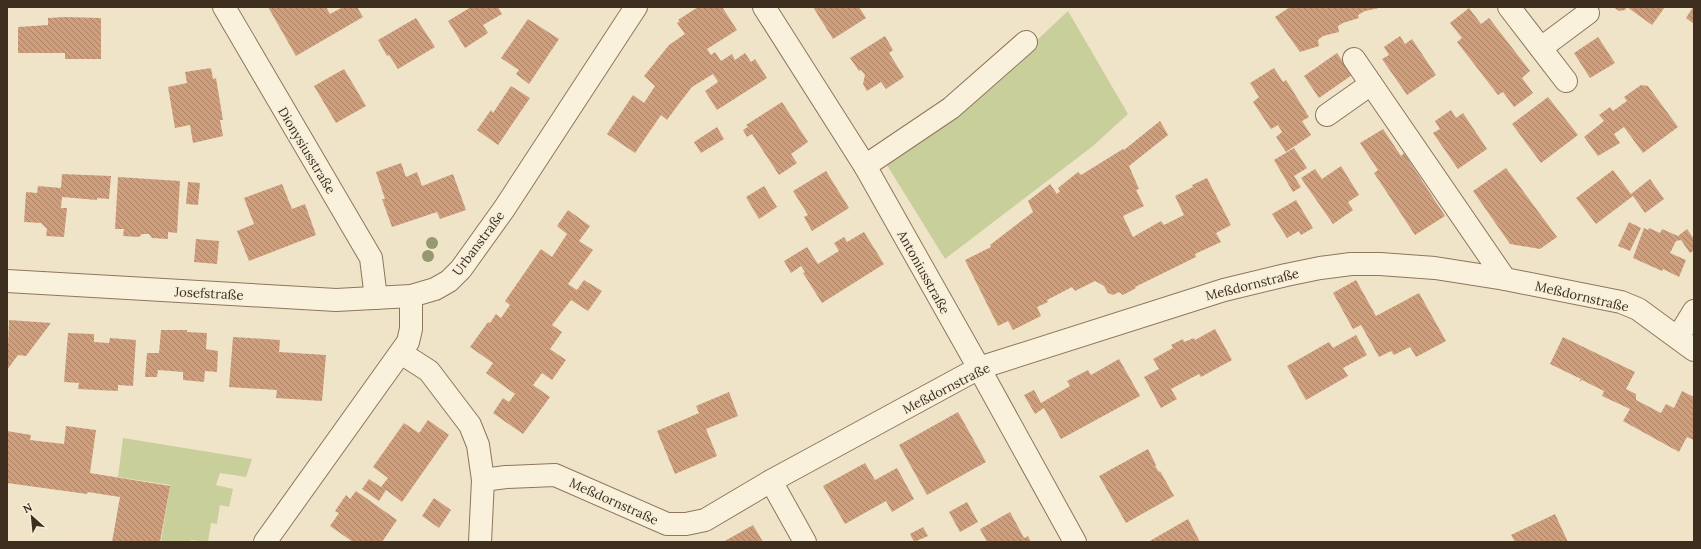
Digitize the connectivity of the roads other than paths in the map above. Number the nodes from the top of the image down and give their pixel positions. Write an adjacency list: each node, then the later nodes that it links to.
1 (224, 7): 16 (street, Dionysiusstraße)
2 (636, 7): 15 (street, Urbanstraße)
3 (764, 7): 12 (street, Antoniusstraße)
4 (1509, 7): 7 (street)
5 (1588, 13): 7 (street)
6 (1026, 42): 12 (street)
7 (1541, 48): 9 (street)
8 (1354, 59): 10 (street)
9 (1566, 81)
10 (1371, 84): 11 (street); 13 (street)
11 (1326, 115)
12 (865, 166): 20 (street, Antoniusstraße)
13 (1505, 279): 18 (street, Meßdornstraße); 20 (street, Meßdornstraße)
14 (7, 281): 16 (street, Josefstraße)
15 (411, 296): 16 (street, Josefstraße); 19 (street)
16 (376, 298)
17 (1694, 311): 18 (street)
18 (1686, 344)
19 (401, 353): 21 (street); 23 (street)
20 (979, 368): 22 (street, Meßdornstraße); 26 (street, Antoniusstraße)
21 (483, 480): 22 (street, Meßdornstraße); 24 (street)
22 (771, 481): 25 (street)
23 (265, 542)
24 (480, 542)
25 (805, 542)
26 (1075, 542)

